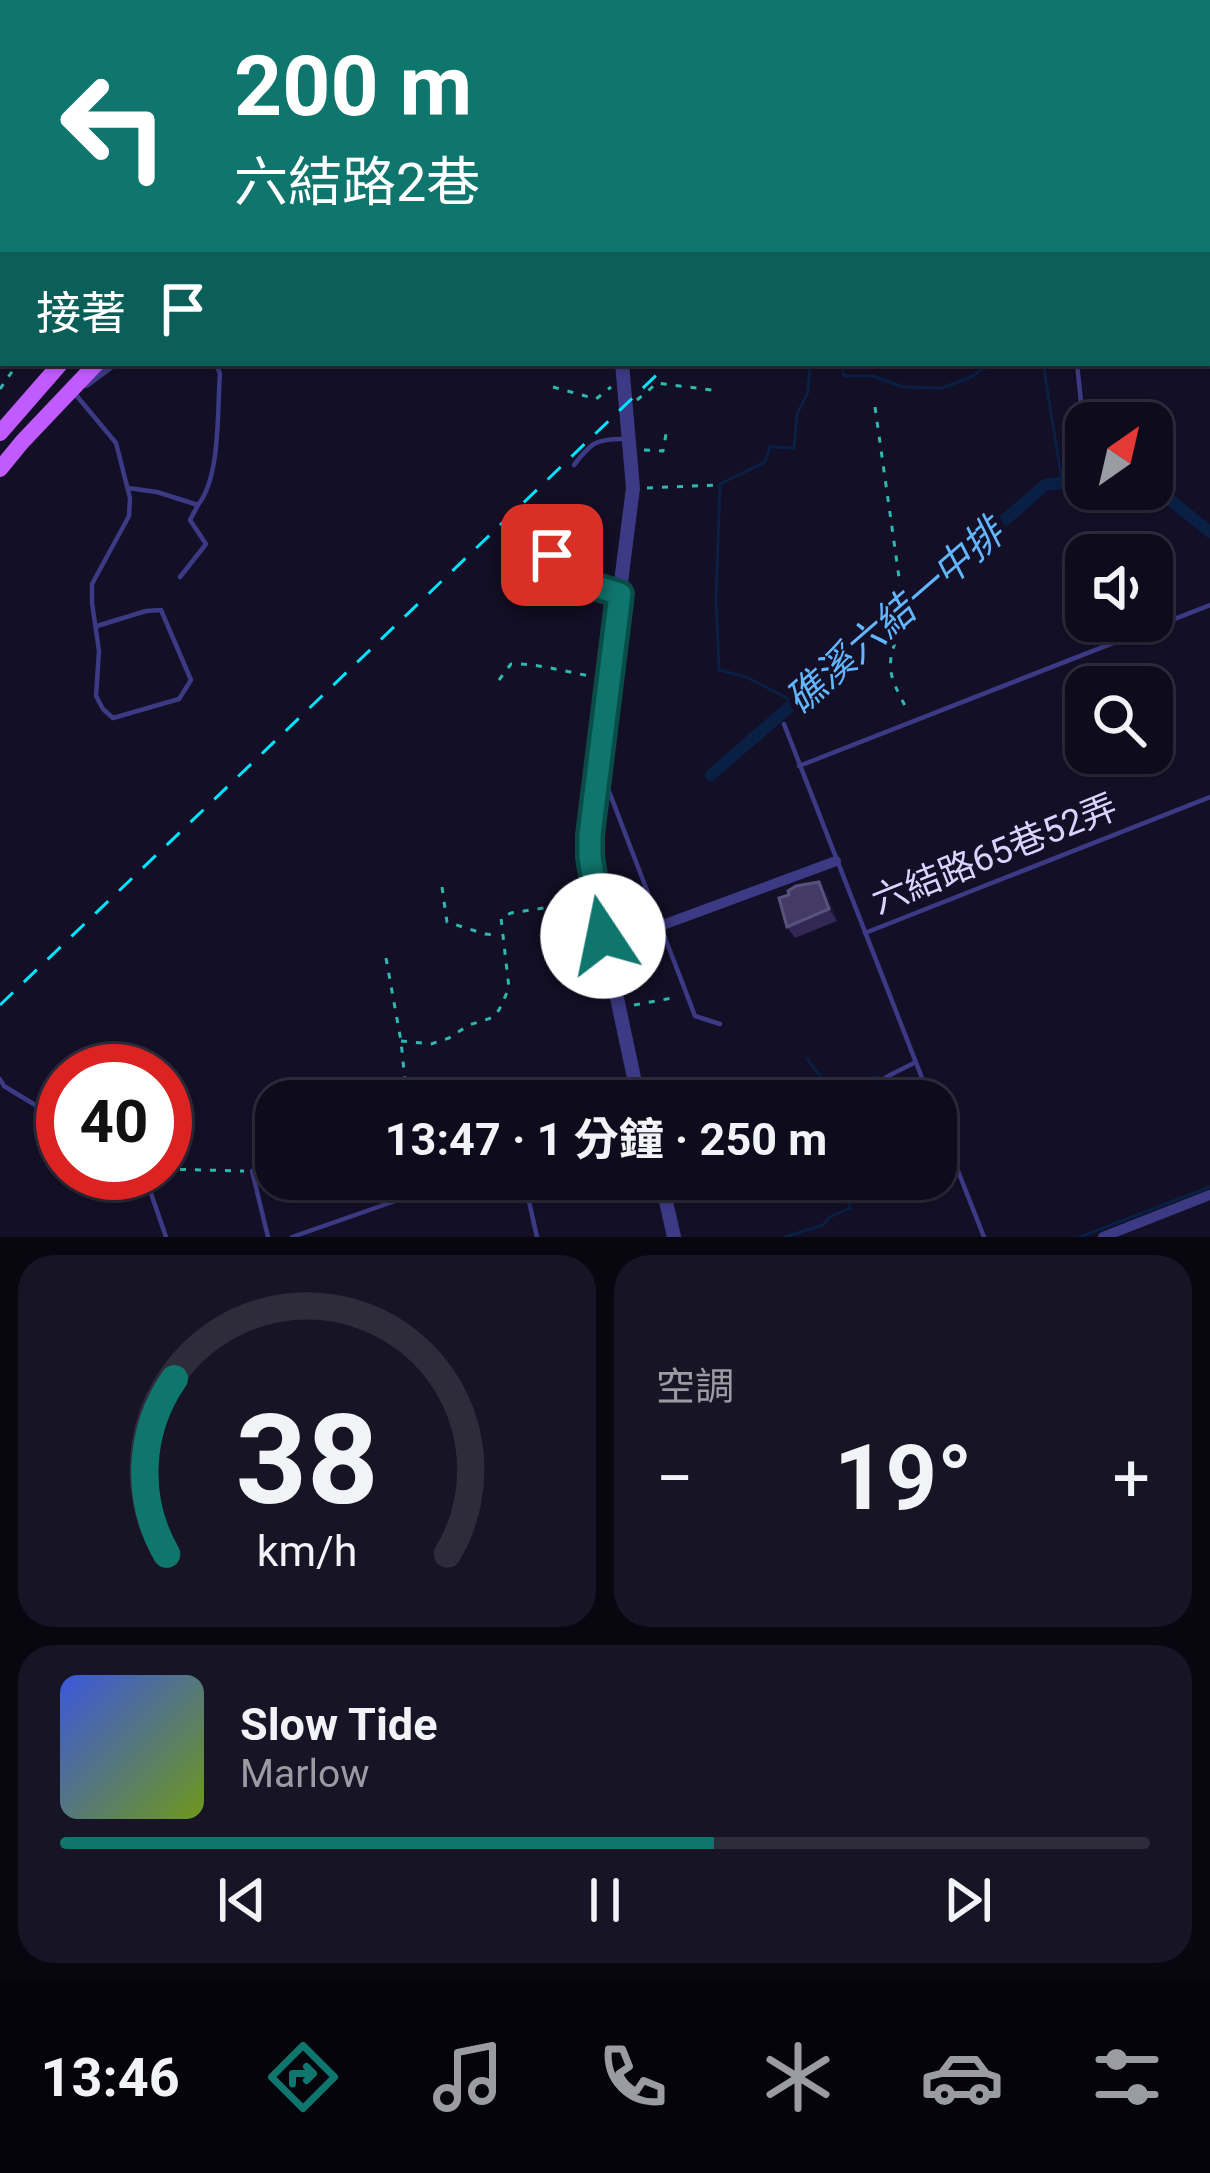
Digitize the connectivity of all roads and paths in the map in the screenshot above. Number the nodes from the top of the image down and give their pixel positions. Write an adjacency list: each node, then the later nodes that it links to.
1 (59, 366): 13 (main road)
2 (95, 366): 8 (main road)
3 (108, 366): 8 (street)
4 (217, 366): 21 (lane)
5 (1077, 366): 10 (lane)
6 (623, 370): 7 (path); 11 (street)
7 (553, 387)
8 (73, 391): 17 (main road); 19 (lane)
9 (719, 391): 11 (path)
10 (1081, 402)
11 (626, 406): 15 (street)
12 (875, 407): 29 (path)
13 (0, 433)
14 (666, 434): 15 (path)
15 (629, 444): 16 (lane); 20 (street)
16 (574, 465)
17 (0, 469)
18 (718, 485): 20 (path)
19 (128, 488): 21 (lane); 26 (lane)
20 (633, 488): 24 (street)
21 (198, 506): 23 (lane)
22 (556, 518): 24 (lane)
23 (180, 578)
24 (620, 594): 27 (street)
25 (1210, 605): 29 (lane)
26 (97, 626): 26 (lane)
27 (609, 679): 28 (path); 31 (street)
28 (499, 680)
29 (913, 722): 32 (lane)
30 (784, 724): 32 (lane)
31 (598, 762): 36 (street); 37 (lane)
32 (800, 766): 34 (lane)
33 (1210, 797): 38 (lane, 六結路65巷52弄)
34 (836, 861): 37 (street); 38 (lane)
35 (442, 887): 39 (path)
36 (596, 900): 39 (path); 42 (street)
37 (660, 926): 41 (lane)
38 (865, 933): 45 (lane)
39 (501, 936): 44 (path)
40 (386, 958): 44 (path)
41 (686, 996): 42 (path); 43 (lane)
42 (619, 1008): 48 (street)
43 (719, 1024)
44 (401, 1041): 47 (path)
45 (916, 1063): 49 (lane); 50 (lane)
46 (0, 1079): 51 (lane)
47 (405, 1080)
48 (634, 1080)
49 (882, 1080)
50 (923, 1080)
51 (36, 1106)
52 (957, 1168): 66 (lane)
53 (192, 1170): 54 (path)
54 (252, 1172): 62 (lane)
55 (1210, 1196): 60 (street)
56 (153, 1200): 61 (lane)
57 (398, 1200): 63 (lane)
58 (529, 1200): 64 (lane)
59 (666, 1200): 65 (street)
60 (1134, 1232): 67 (street)
61 (166, 1237)
62 (268, 1237)
63 (292, 1237)
64 (537, 1237)
65 (674, 1237)
66 (984, 1237)
67 (1103, 1237)

